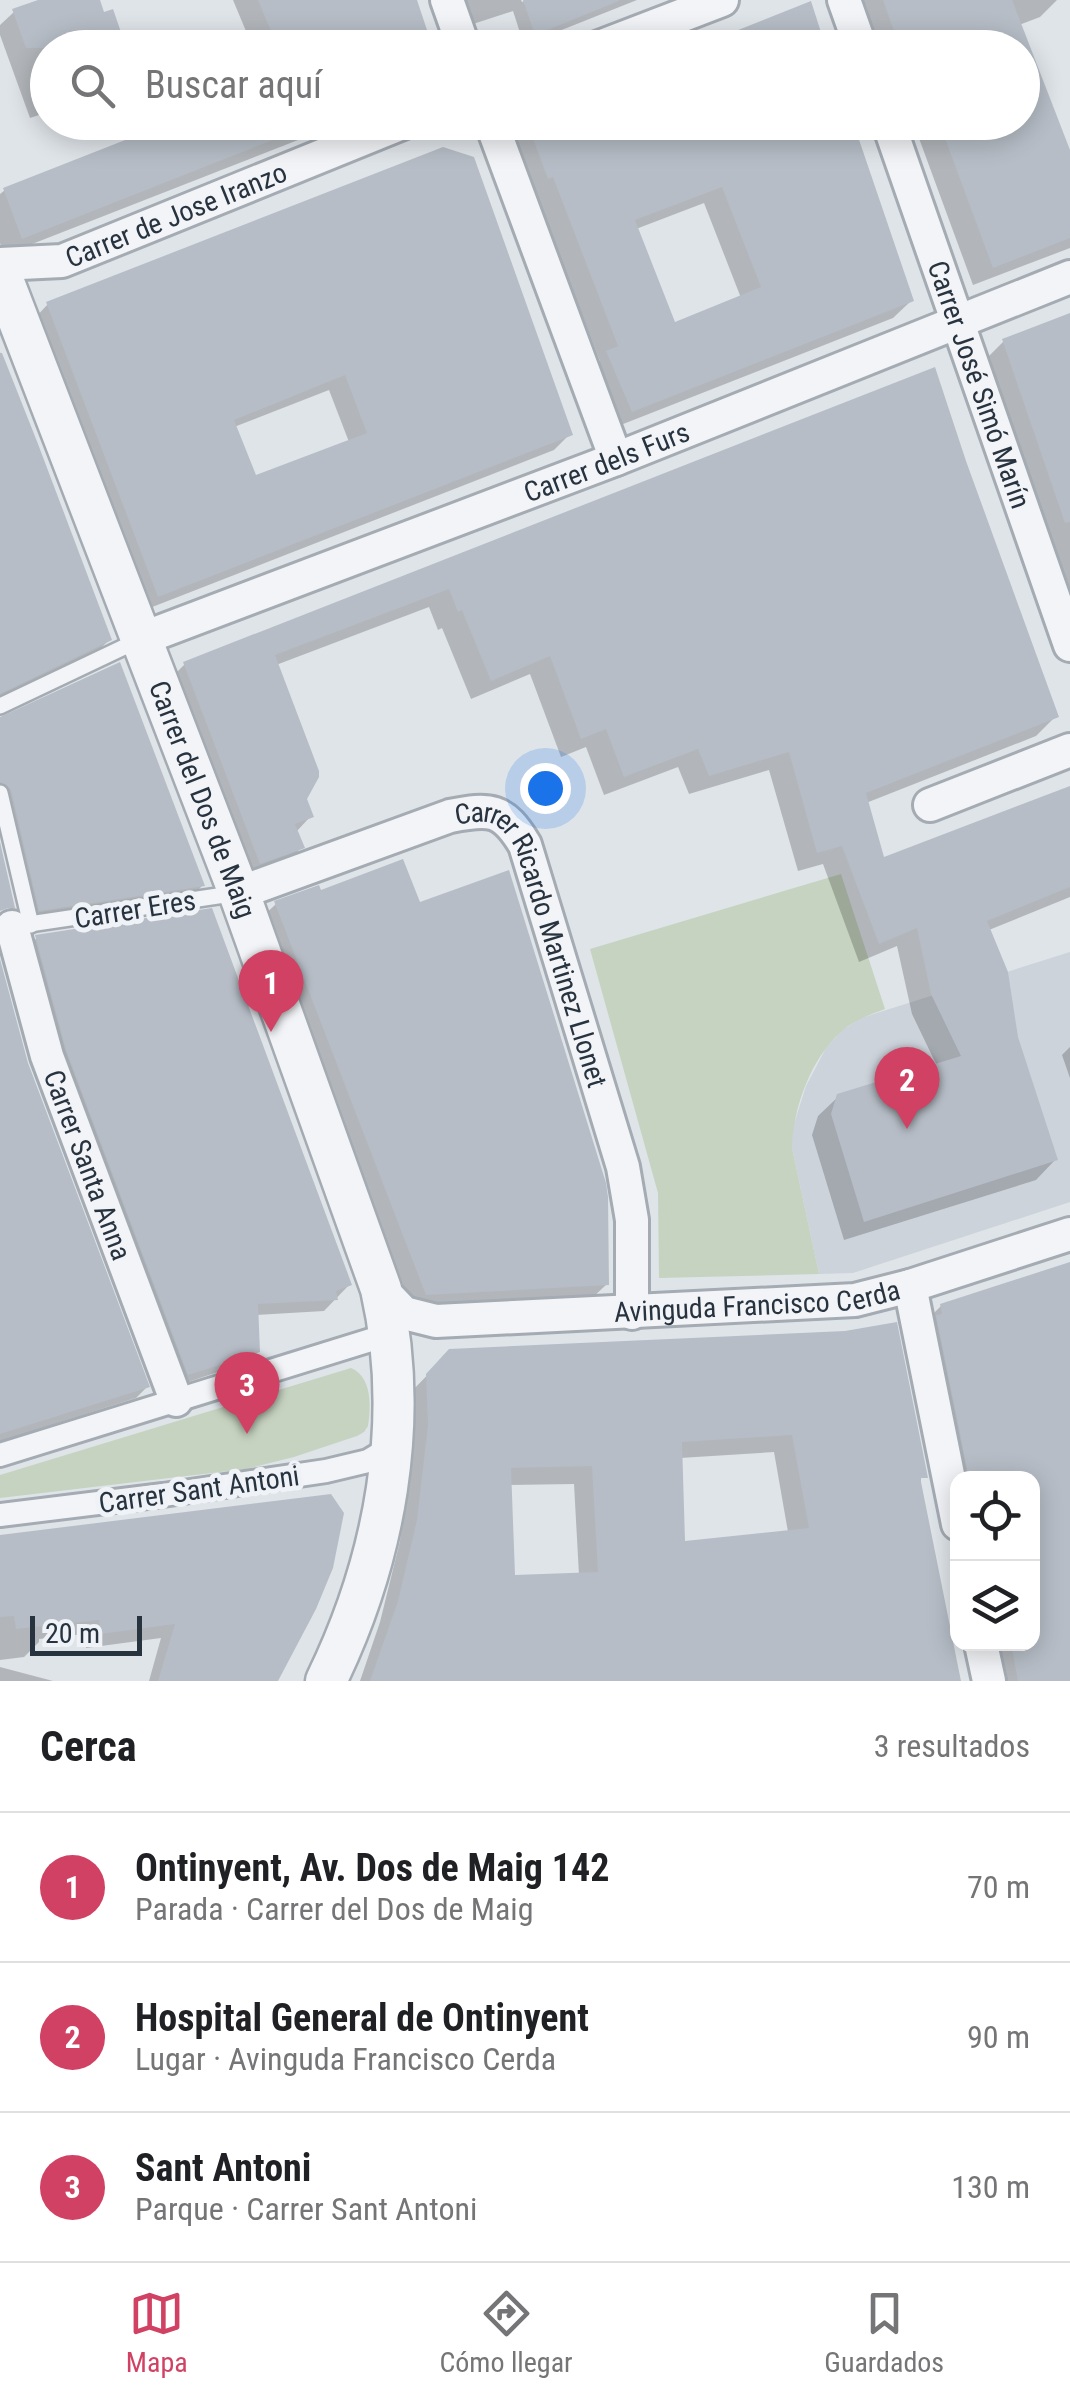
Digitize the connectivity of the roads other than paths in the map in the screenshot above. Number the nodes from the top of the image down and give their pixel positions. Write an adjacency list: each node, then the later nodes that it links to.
1 (447, 0): 4 (street)
2 (722, 0): 5 (street)
3 (844, 0): 6 (street)
4 (458, 30)
5 (644, 30)
6 (855, 30)
7 (361, 140): 10 (street, Carrer de Jose Iranzo)
8 (497, 140): 14 (street)
9 (894, 140): 13 (street, Carrer José Simó Marín)
10 (0, 264)
11 (0, 272): 15 (street, Carrer del Dos de Maig)
12 (1070, 277): 13 (street, Carrer dels Furs)
13 (958, 322): 14 (street, Carrer dels Furs); 16 (street, Carrer José Simó Marín)
14 (616, 459): 15 (street, Carrer dels Furs)
15 (141, 639): 17 (lane); 21 (street, Carrer del Dos de Maig)
16 (1070, 645)
17 (0, 706)
18 (1070, 750): 20 (street)
19 (0, 793): 22 (lane)
20 (930, 805)
21 (239, 893): 22 (lane, Carrer Eres); 25 (street, Carrer del Dos de Maig); 26 (street, Carrer Ricardo Martinez Llonet)
22 (14, 927): 29 (street, Carrer Santa Anna)
23 (1070, 1234): 24 (street, Avinguda Francisco Cerda)
24 (910, 1286): 26 (street, Avinguda Francisco Cerda); 32 (street)
25 (381, 1289): 27 (street, Avinguda Francisco Cerda); 28 (street, Carrer del Dos de Maig)
26 (632, 1313): 27 (street, Avinguda Francisco Cerda)
27 (436, 1322): 28 (street)
28 (392, 1345): 29 (street); 30 (street, Carrer del Dos de Maig)
29 (176, 1400): 31 (street)
30 (393, 1446): 33 (street, Carrer Sant Antoni); 35 (street, Carrer del Dos de Maig)
31 (0, 1455)
32 (950, 1484)
33 (0, 1515)
34 (983, 1651): 36 (street)
35 (326, 1681)
36 (989, 1681)

